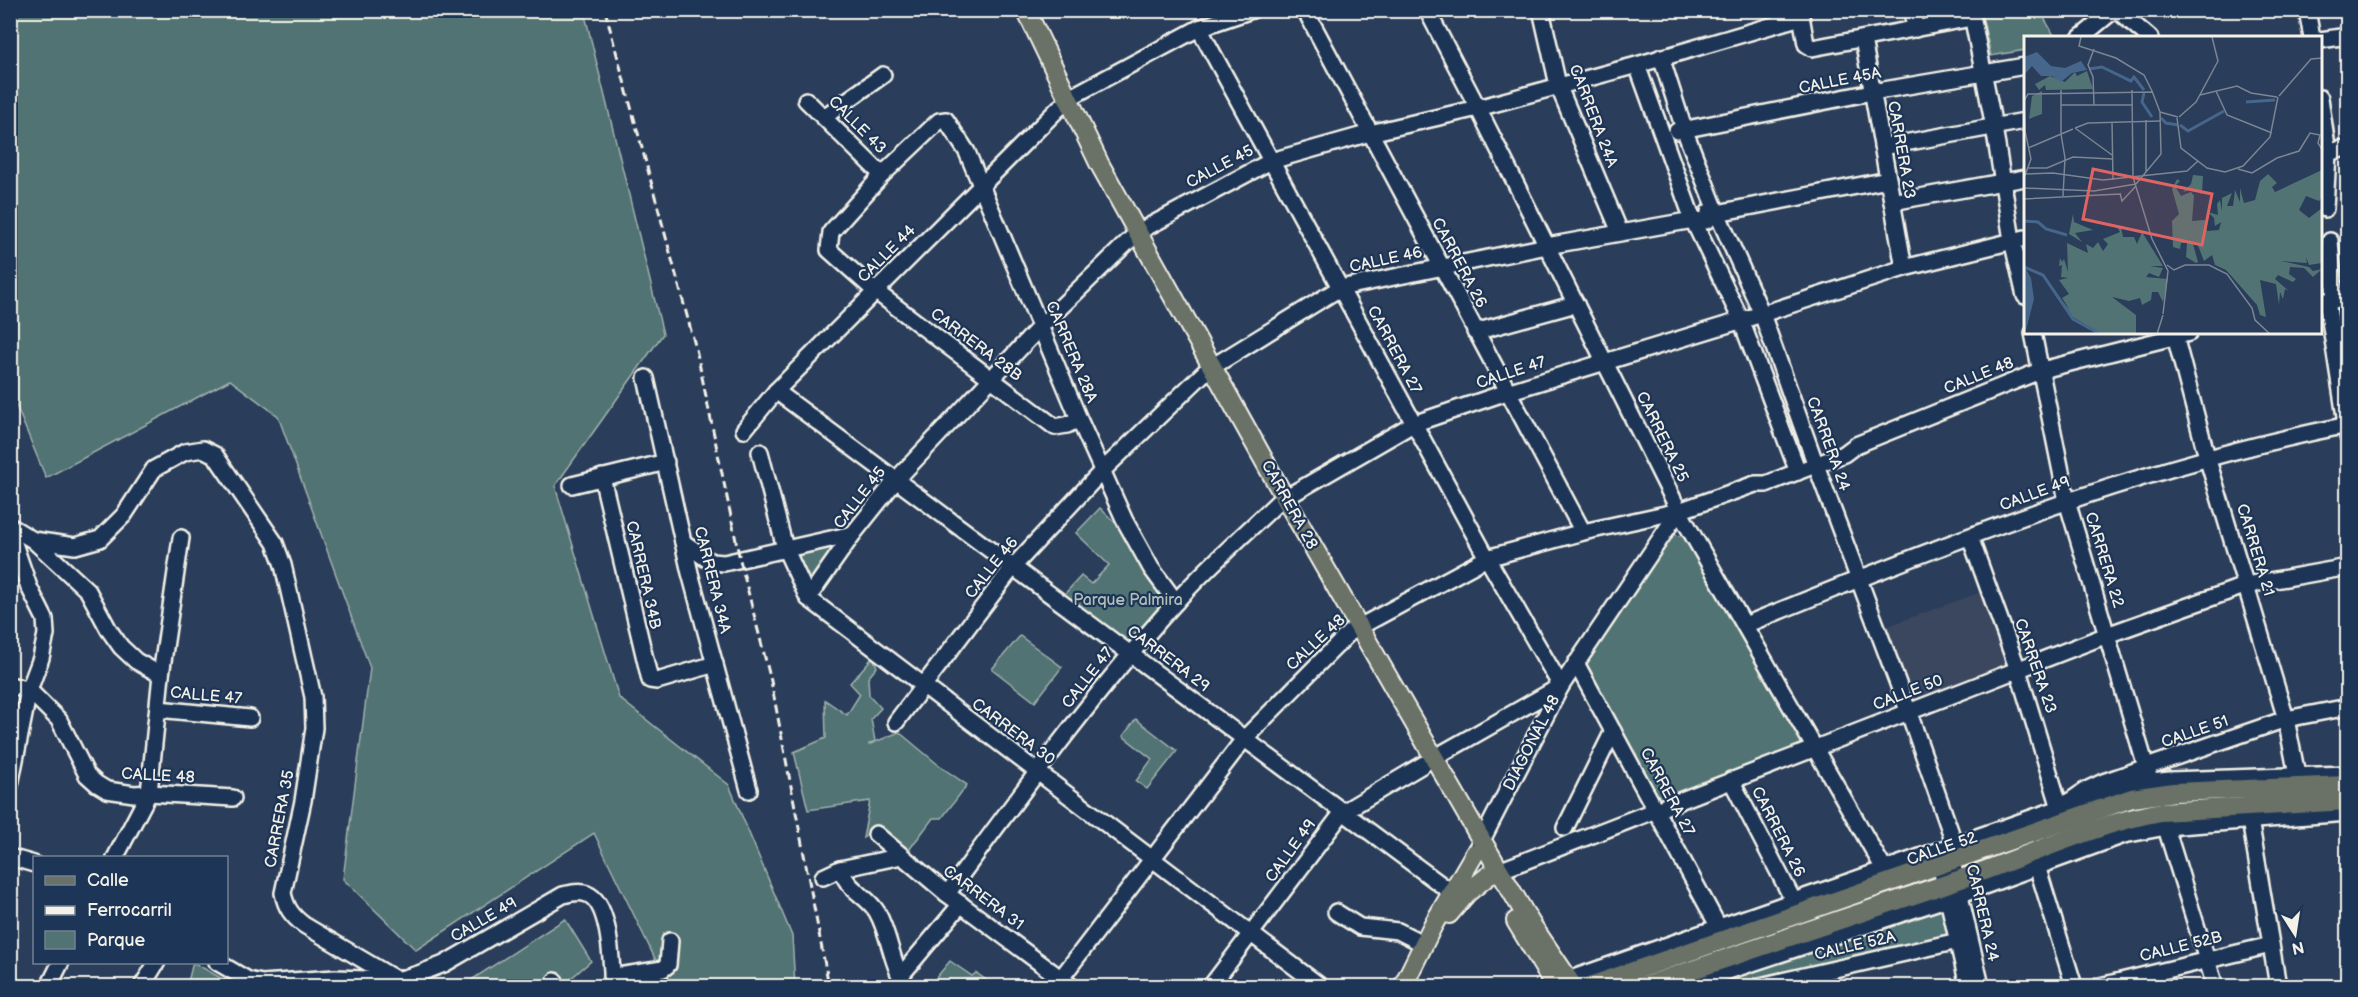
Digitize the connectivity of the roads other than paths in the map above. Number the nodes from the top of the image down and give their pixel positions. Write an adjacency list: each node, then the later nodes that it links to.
1 (1014, 10): 28 (main road, CARRERA 28)
2 (1026, 10): 28 (main road, CARRERA 28)
3 (1252, 10): 12 (street, CALLE 44)
4 (1305, 10): 36 (street, CARRERA 26)
5 (1427, 10): 29 (street, CARRERA 25)
6 (1541, 10): 25 (street, CARRERA 24A)
7 (1912, 10): 13 (street)
8 (2116, 10): 14 (street); 15 (street)
9 (2307, 10): 16 (street)
10 (1800, 14): 18 (street); 20 (street, CALLE 45)
11 (1971, 14): 13 (street); 23 (street)
12 (1199, 28): 28 (street, CALLE 44); 41 (street, CARRERA 27)
13 (1915, 29): 18 (street)
14 (2083, 36)
15 (2148, 36)
16 (2312, 36)
17 (2348, 36): 19 (street)
18 (1863, 39): 26 (street, CARRERA 23)
19 (2322, 40)
20 (1661, 57): 21 (street, CALLE 45); 35 (street, CARRERA 24)
21 (1637, 65): 25 (street, CALLE 45); 37 (street)
22 (2024, 66): 23 (street, CALLE 45A)
23 (1984, 74): 26 (street, CALLE 45A); 33 (street)
24 (883, 75): 30 (street)
25 (1558, 85): 29 (street, CALLE 45); 51 (street, CARRERA 24A)
26 (1872, 92): 35 (street, CALLE 45A); 38 (street, CARRERA 23)
27 (806, 100): 30 (street, CALLE 43)
28 (1064, 103): 46 (street, CALLE 44); 52 (main road, CARRERA 28)
29 (1478, 108): 36 (street, CALLE 45); 55 (street, CARRERA 25)
30 (824, 117): 42 (street, CALLE 43)
31 (2024, 121): 33 (street)
32 (937, 123): 42 (street, CALLE 43); 46 (street, CARRERA 28A)
33 (1994, 127): 38 (street); 45 (street)
34 (2322, 127): 40 (street)
35 (1684, 129): 37 (street, CALLE 45A); 49 (street, CARRERA 24)
36 (1370, 133): 41 (street, CALLE 45); 57 (street, CARRERA 26)
37 (1663, 133): 50 (street)
38 (1882, 147): 44 (street, CARRERA 23)
39 (2348, 147): 40 (street)
40 (2324, 156): 48 (street)
41 (1271, 161): 52 (street, CALLE 45); 60 (street, CARRERA 27)
42 (882, 175): 56 (street, CALLE 43)
43 (2024, 178): 45 (street)
44 (1888, 180): 47 (street, CARRERA 23); 49 (street, CALLE 46)
45 (2003, 183): 47 (street); 53 (street)
46 (982, 184): 61 (street, CALLE 44); 66 (street, CARRERA 28A)
47 (1892, 202): 58 (street, CARRERA 23)
48 (2325, 209)
49 (1717, 213): 50 (street, CALLE 46); 64 (street, CARRERA 24)
50 (1693, 220): 51 (street, CALLE 46); 65 (street)
51 (1620, 232): 55 (street, CALLE 46)
52 (1134, 234): 66 (street, CALLE 45); 72 (main road, CARRERA 28)
53 (2019, 239): 58 (street, CALLE 47); 59 (street)
54 (2330, 241): 62 (street)
55 (1547, 246): 57 (street, CALLE 46); 63 (street, CARRERA 25)
56 (828, 250): 61 (street, CARRERA 28B)
57 (1441, 267): 60 (street, CALLE 46); 67 (street, CARRERA 26)
58 (1904, 268): 64 (street, CALLE 47)
59 (2024, 286)
60 (1340, 288): 72 (street, CALLE 46); 79 (street, CARRERA 27)
61 (875, 291): 75 (street, CARRERA 28B); 76 (street, CALLE 44)
62 (2332, 300): 80 (street)
63 (1576, 304): 67 (street); 71 (street, CARRERA 25)
64 (1762, 314): 65 (street, CALLE 47); 84 (street, CARRERA 24)
65 (1743, 325): 71 (street, CALLE 47); 86 (street)
66 (1040, 327): 75 (street, CALLE 45); 78 (street, CARRERA 28A)
67 (1475, 332): 77 (street, CARRERA 26)
68 (2033, 334): 73 (street, CARRERA 22)
69 (2182, 335): 70 (street, CALLE 48); 83 (street, CARRERA 21)
70 (2130, 340): 73 (street, CALLE 48)
71 (1605, 362): 77 (street, CALLE 47); 93 (street, CARRERA 25)
72 (1208, 369): 87 (street, CALLE 46); 91 (main road, CARRERA 28)
73 (2042, 370): 84 (street, CALLE 48); 92 (street, CARRERA 22)
74 (646, 378): 85 (street, CARRERA 34A)
75 (991, 379): 78 (street, CARRERA 28B); 89 (street, CALLE 45)
76 (776, 392): 81 (street, CALLE 44); 89 (street, CARRERA 29)
77 (1507, 392): 79 (street, CALLE 47); 96 (street, CARRERA 26)
78 (1079, 420): 87 (street, CARRERA 28A)
79 (1413, 424): 91 (street, CALLE 47); 103 (street, CARRERA 27)
80 (2347, 429): 83 (street, CALLE 49)
81 (744, 430)
82 (760, 452): 102 (street, CARRERA 30)
83 (2207, 457): 92 (street, CALLE 49); 107 (street, CARRERA 21)
84 (1814, 461): 86 (street, CALLE 48); 106 (street, CARRERA 24)
85 (666, 462): 88 (street); 101 (street, CARRERA 34A)
86 (1796, 468): 93 (street, CALLE 48)
87 (1102, 471): 104 (street, CALLE 46); 109 (street, CARRERA 28A)
88 (602, 477): 90 (street); 115 (street, CARRERA 34B)
89 (896, 480): 97 (street, CALLE 45); 104 (street, CARRERA 29)
90 (572, 485)
91 (1281, 500): 109 (street, CALLE 47); 111 (main road, CARRERA 28)
92 (2067, 501): 98 (street, CALLE 49); 112 (street, CARRERA 22)
93 (1679, 511): 96 (street, CALLE 48); 110 (street, CARRERA 25); 114 (street, DIAGONAL 48)
94 (10, 526): 100 (street)
95 (10, 532): 121 (street)
96 (1582, 532): 103 (street, CALLE 48)
97 (853, 534): 102 (street); 108 (street, CALLE 45)
98 (1970, 537): 106 (street, CALLE 49); 116 (street, CARRERA 23)
99 (181, 538): 117 (street)
100 (33, 540): 117 (street); 179 (street, CARRERA 35)
101 (683, 542): 102 (street); 115 (street, CARRERA 34A)
102 (786, 548): 108 (street, CARRERA 30)
103 (1487, 558): 111 (street, CALLE 48); 119 (street, CARRERA 27)
104 (1014, 567): 113 (street, CARRERA 29); 120 (street, CALLE 46)
105 (2348, 567): 107 (street, CALLE 50)
106 (1859, 578): 110 (street, CALLE 49); 124 (street, CARRERA 24)
107 (2247, 585): 112 (street, CALLE 50); 126 (street, CARRERA 21)
108 (808, 598): 120 (street, CARRERA 30)
109 (1176, 602): 113 (street, CALLE 47)
110 (1745, 625): 130 (street, CARRERA 25)
111 (1354, 630): 129 (street, CALLE 48); 131 (main road, CARRERA 28)
112 (2107, 635): 116 (street, CALLE 50); 136 (street, CARRERA 22)
113 (1131, 653): 129 (street, CARRERA 29); 132 (street, CALLE 47)
114 (1576, 663): 119 (street, DIAGONAL 48); 128 (street, CARRERA 27)
115 (715, 664): 139 (street, CARRERA 34A)
116 (2018, 670): 124 (street, CALLE 50); 143 (street, CARRERA 23)
117 (160, 675): 123 (street)
118 (10, 685): 121 (street)
119 (1561, 686): 131 (street, CALLE 49); 151 (street, DIAGONAL 48)
120 (924, 687): 127 (street, CALLE 46); 132 (street, CARRERA 30)
121 (29, 690): 137 (street); 140 (street, CALLE 48)
122 (2348, 707): 126 (street, CALLE 51)
123 (158, 709): 125 (street, CALLE 47); 140 (street)
124 (1909, 713): 130 (street, CALLE 50); 152 (street, CARRERA 24)
125 (250, 718)
126 (2286, 719): 134 (street, CARRERA 21); 136 (street, CALLE 51)
127 (896, 722)
128 (1613, 731): 144 (street, CARRERA 27); 149 (street)
129 (1244, 739): 145 (street, CARRERA 29); 156 (street, CALLE 48)
130 (1815, 747): 135 (street, CALLE 50); 160 (street, CARRERA 25)
131 (1429, 761): 145 (street, CALLE 49); 151 (main road, CARRERA 28)
132 (1037, 772): 156 (street, CARRERA 30); 165 (street, CALLE 47)
133 (2348, 774): 134 (street, CALLE 52)
134 (2297, 775): 136 (street, CALLE 52)
135 (1731, 780): 144 (street, CALLE 50); 166 (street, CARRERA 26)
136 (2150, 781): 138 (main road, CALLE 52); 143 (street, CALLE 52); 152 (main road, CALLE 52)
137 (10, 784)
138 (2348, 785)
139 (750, 790)
140 (149, 793): 141 (street, CALLE 48); 153 (street)
141 (233, 798)
142 (2348, 801): 147 (main road, CALLE 52)
143 (2060, 808): 152 (street, CALLE 52)
144 (1656, 810): 161 (street, CALLE 50); 169 (street, CARRERA 27)
145 (1342, 812): 164 (street, CARRERA 29); 170 (street, CALLE 49)
146 (2348, 813): 148 (street, CALLE 52)
147 (2163, 819): 148 (street, CALLE 52); 158 (street, CALLE 52); 163 (main road, CALLE 52); 175 (street)
148 (2250, 820): 174 (street)
149 (1565, 828)
150 (876, 834): 154 (street, CARRERA 31)
151 (1478, 847): 161 (main road, CARRERA 28); 164 (main road, DIAGONAL 48)
152 (1946, 853): 160 (street, CALLE 52); 163 (street, CARRERA 24); 169 (main road, CALLE 52)
153 (116, 856)
154 (902, 856): 159 (street); 165 (street, CARRERA 31)
155 (10, 857): 157 (street)
156 (1153, 858): 170 (street, CARRERA 30); 182 (street, CALLE 48)
157 (33, 864)
158 (2037, 866): 163 (street, CALLE 52); 196 (street)
159 (840, 869): 162 (street); 180 (street)
160 (1884, 869): 166 (street, CALLE 52)
161 (1494, 873): 183 (main road, CARRERA 28); 189 (main road)
162 (823, 877)
163 (1952, 889): 172 (street, CARRERA 24); 191 (main road, CALLE 52); 192 (street, CALLE 52); 195 (street, CARRERA 24)
164 (1451, 892): 173 (main road, DIAGONAL 48)
165 (947, 894): 167 (street, CARRERA 31)
166 (1793, 900): 169 (street, CALLE 52)
167 (961, 904): 180 (street); 182 (street, CARRERA 31)
168 (1336, 912): 173 (street)
169 (1722, 933): 183 (street, CALLE 52); 190 (main road, CALLE 52)
170 (1252, 934): 186 (street, CALLE 49); 187 (street, CARRERA 30)
171 (670, 940): 181 (street)
172 (1958, 942): 193 (street, CALLE 52A); 194 (street, CARRERA 24)
173 (1424, 944): 188 (main road, DIAGONAL 48)
174 (2271, 945): 175 (street, CALLE 52B); 199 (street)
175 (2207, 959): 197 (street, CALLE 52B); 198 (street)
176 (60, 964): 184 (street)
177 (155, 964): 185 (street)
178 (219, 964): 179 (street)
179 (397, 980): 181 (street, CALLE 49)
180 (904, 980)
181 (613, 982)
182 (1062, 984)
183 (1560, 985)
184 (48, 987)
185 (142, 987)
186 (1211, 987)
187 (1320, 987)
188 (1403, 987)
189 (1415, 987)
190 (1590, 987)
191 (1646, 987)
192 (1683, 987)
193 (1760, 987)
194 (1968, 987)
195 (1981, 987)
196 (2074, 987)
197 (2100, 987)
198 (2216, 987)
199 (2278, 987)

